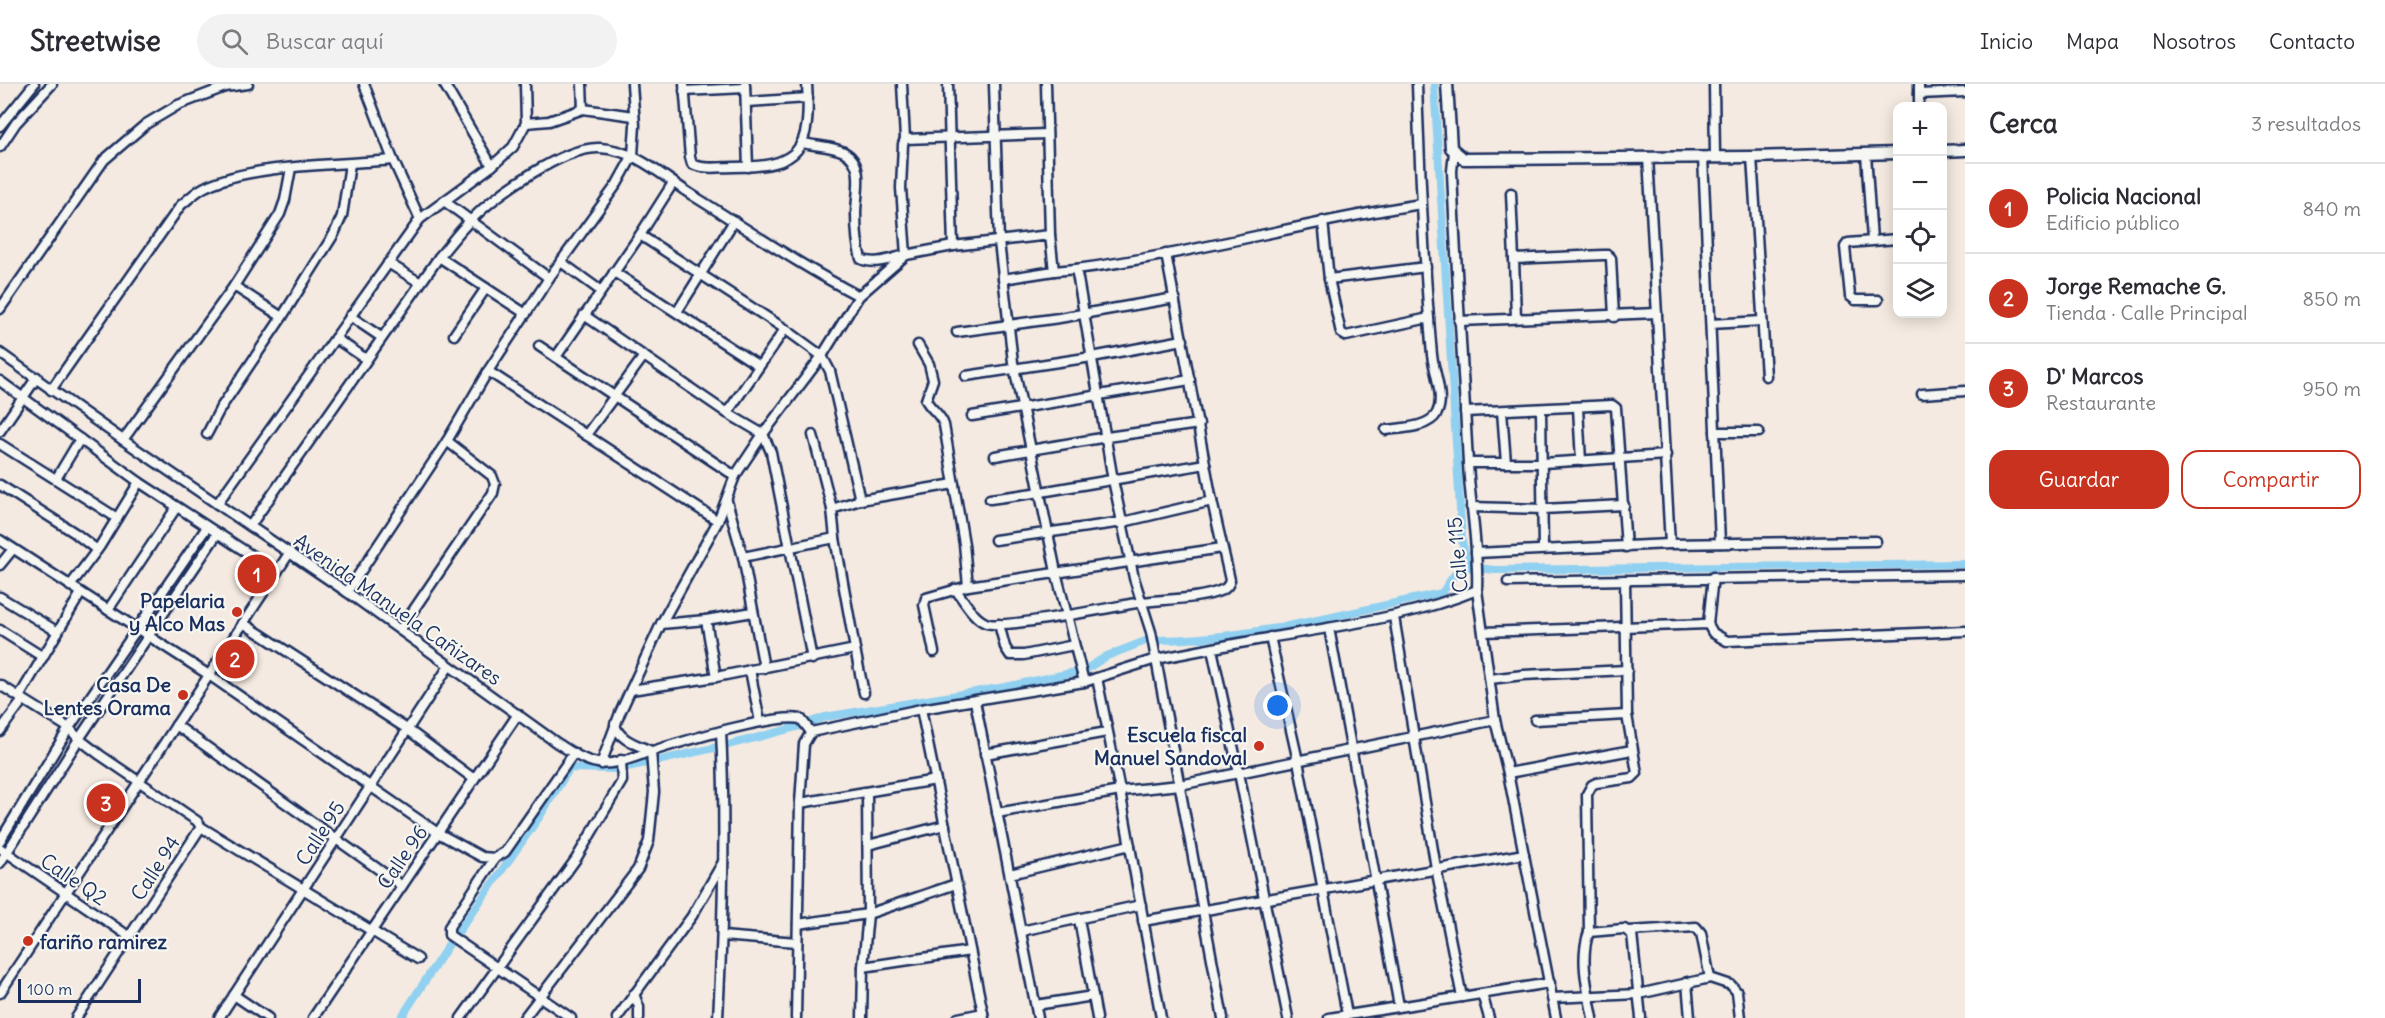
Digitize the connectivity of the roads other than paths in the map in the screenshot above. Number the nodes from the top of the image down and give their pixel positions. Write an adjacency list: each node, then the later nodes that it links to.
1 (34, 84): 24 (street)
2 (52, 84): 26 (street)
3 (248, 84): 85 (street)
4 (364, 84): 45 (street)
5 (444, 84): 47 (street)
6 (525, 84): 27 (street)
7 (582, 84): 23 (street)
8 (632, 84): 25 (street)
9 (807, 84): 21 (street)
10 (902, 84): 32 (street)
11 (948, 84): 30 (street)
12 (994, 84): 31 (street)
13 (1046, 84): 29 (street)
14 (1417, 84): 53 (street)
15 (1447, 84): 37 (street, Calle 115)
16 (1714, 84): 43 (street)
17 (745, 86): 18 (street); 22 (street)
18 (684, 87): 48 (street)
19 (1919, 89): 20 (street)
20 (1965, 92)
21 (807, 98): 22 (street); 33 (street)
22 (747, 102): 48 (street)
23 (583, 109): 25 (street); 27 (street)
24 (3, 114): 26 (street); 28 (street)
25 (634, 116): 40 (street)
26 (16, 123): 34 (street)
27 (526, 123): 47 (street)
28 (0, 126)
29 (1047, 134): 31 (street); 58 (street)
30 (950, 137): 31 (street); 32 (street); 63 (street)
31 (996, 137): 62 (street)
32 (905, 139): 65 (street)
33 (803, 143): 48 (street); 65 (street)
34 (0, 147)
35 (1965, 150): 36 (street)
36 (1947, 151)
37 (1454, 152): 41 (street); 96 (street, Calle 115)
38 (1893, 153): 39 (street)
39 (1866, 154): 44 (street); 61 (street)
40 (633, 155): 50 (street); 55 (street); 68 (street)
41 (1648, 157): 42 (street); 87 (street)
42 (1703, 157): 43 (street); 98 (street)
43 (1715, 157): 44 (street)
44 (1752, 157): 97 (street)
45 (393, 160): 46 (street); 54 (street)
46 (350, 164): 49 (street); 92 (street)
47 (492, 166): 52 (street)
48 (748, 167)
49 (291, 168): 79 (street); 122 (street)
50 (673, 183): 56 (street); 59 (street)
51 (1511, 193): 67 (street)
52 (444, 201): 54 (street); 55 (street)
53 (1421, 204): 57 (street); 70 (street)
54 (420, 219): 69 (street)
55 (471, 219): 66 (street); 75 (street)
56 (734, 221): 74 (street); 82 (street)
57 (1323, 221): 64 (street); 77 (street)
58 (1050, 235): 62 (street); 72 (street)
59 (640, 236): 73 (street); 74 (street)
60 (1893, 239): 61 (street)
61 (1872, 240): 84 (street)
62 (999, 242): 63 (street); 76 (street)
63 (953, 246): 65 (street)
64 (1166, 254): 71 (street); 83 (street)
65 (906, 255): 82 (street)
66 (439, 256): 78 (street); 80 (street)
67 (1514, 259): 93 (street); 95 (street)
68 (561, 262): 75 (street); 81 (street)
69 (388, 263): 78 (street); 91 (street)
70 (1426, 267): 77 (street); 94 (street)
71 (1076, 269): 72 (street); 89 (street)
72 (1054, 271): 76 (street)
73 (614, 272): 81 (street); 86 (street)
74 (701, 275): 86 (street); 100 (street)
75 (549, 278): 88 (street)
76 (1004, 279): 99 (street)
77 (1329, 279): 94 (street)
78 (419, 282): 103 (street)
79 (234, 286): 92 (street); 146 (street)
80 (486, 288): 88 (street); 102 (street)
81 (601, 291): 90 (street)
82 (859, 296): 110 (street)
83 (1175, 298): 89 (street); 105 (street)
84 (1878, 300)
85 (0, 309)
86 (677, 312): 114 (street)
87 (1657, 313): 93 (street); 150 (street)
88 (526, 314): 116 (street)
89 (1086, 314): 99 (street); 112 (street)
90 (584, 315): 109 (street); 111 (street)
91 (350, 316): 103 (street); 104 (street)
92 (282, 317): 140 (street)
93 (1614, 317): 95 (street)
94 (1429, 318): 136 (street)
95 (1516, 318): 96 (street)
96 (1459, 321): 133 (street, Calle 115)
97 (1762, 321): 98 (street); 118 (street)
98 (1710, 324): 138 (street)
99 (1009, 326): 101 (street); 115 (street)
100 (785, 329): 110 (street); 114 (street)
101 (957, 332)
102 (454, 335)
103 (381, 337): 113 (street)
104 (335, 338): 113 (street); 169 (street)
105 (1184, 340): 112 (street); 120 (street)
106 (918, 345): 162 (street)
107 (539, 346): 111 (street)
108 (0, 353): 119 (street, Avenida Manuela Cañizares)
109 (644, 356): 126 (street); 132 (street)
110 (822, 356): 141 (street); 166 (street)
111 (556, 357): 126 (street)
112 (1092, 357): 115 (street); 127 (street)
113 (366, 359): 178 (street)
114 (759, 366): 132 (street)
115 (1015, 368): 117 (street); 129 (street)
116 (488, 371): 142 (street); 147 (street)
117 (966, 376)
118 (1766, 376)
119 (35, 380): 122 (street, Avenida Manuela Cañizares); 125 (street)
120 (1190, 380): 127 (street); 135 (street)
121 (0, 381): 125 (street)
122 (51, 390): 146 (street, Avenida Manuela Cañizares)
123 (1965, 391): 124 (street)
124 (1922, 394)
125 (23, 395): 137 (street); 145 (street)
126 (614, 395): 142 (street); 158 (street)
127 (1099, 396): 129 (street); 144 (street)
128 (1578, 408): 130 (street); 152 (street); 153 (street)
129 (1023, 409): 134 (street); 149 (street)
130 (1541, 410): 131 (street); 156 (street)
131 (1503, 411): 133 (street); 155 (street)
132 (726, 412): 141 (street)
133 (1465, 412): 154 (street, Calle 115)
134 (972, 416)
135 (1199, 424): 144 (street); 157 (street)
136 (1386, 430)
137 (0, 431)
138 (1715, 432): 139 (street); 186 (street)
139 (1760, 432)
140 (207, 434)
141 (763, 434): 158 (street); 188 (street)
142 (586, 435): 176 (street)
143 (813, 435): 173 (street)
144 (1107, 437): 149 (street); 160 (street)
145 (80, 439): 159 (street); 161 (street)
146 (123, 440): 169 (street, Avenida Manuela Cañizares)
147 (447, 441): 209 (street); 226 (street)
148 (0, 444): 159 (street)
149 (1032, 451): 151 (street); 164 (street)
150 (1666, 455): 152 (street); 187 (street)
151 (995, 456)
152 (1621, 459): 153 (street); 170 (street)
153 (1581, 460): 156 (street)
154 (1468, 463): 155 (street); 172 (street, Calle 115)
155 (1506, 463): 156 (street)
156 (1543, 463): 174 (street)
157 (1205, 464): 160 (street); 168 (street)
158 (735, 476): 167 (street)
159 (56, 479): 175 (street)
160 (1113, 480): 164 (street); 177 (street)
161 (139, 482): 171 (street); 175 (street)
162 (954, 484): 166 (street); 206 (street)
163 (0, 485): 193 (street)
164 (1041, 492): 165 (street); 180 (street)
165 (990, 498)
166 (860, 500): 173 (street)
167 (727, 501): 176 (street); 195 (street)
168 (1212, 501): 177 (street); 190 (street)
169 (217, 504): 178 (street, Avenida Manuela Cañizares)
170 (1624, 505): 174 (street); 189 (street)
171 (176, 507): 179 (street); 213 (street)
172 (1471, 507): 174 (street); 196 (street, Calle 115)
173 (832, 509): 182 (street)
174 (1543, 509): 192 (street)
175 (117, 518): 193 (street)
176 (718, 521): 219 (street)
177 (1123, 522): 180 (street); 197 (street)
178 (250, 526): 194 (street, Avenida Manuela Cañizares)
179 (207, 527): 181 (street); 223 (street)
180 (1049, 533): 184 (street); 200 (street)
181 (217, 534): 199 (street); 230 (street)
182 (834, 538): 188 (street); 233 (street)
183 (0, 540): 191 (street)
184 (995, 540)
185 (1876, 541): 186 (street)
186 (1720, 543): 187 (street)
187 (1670, 544): 189 (street)
188 (790, 546): 195 (street); 237 (street)
189 (1626, 547): 192 (street)
190 (1222, 548): 197 (street); 212 (street)
191 (13, 549): 198 (street); 205 (street)
192 (1542, 549): 196 (street)
193 (97, 550): 205 (street)
194 (290, 552): 199 (street); 209 (street, Avenida Manuela Cañizares)
195 (743, 556): 214 (street)
196 (1477, 556): 208 (street, Calle 115)
197 (1131, 562): 200 (street); 212 (street)
198 (0, 565)
199 (277, 572): 218 (street)
200 (1056, 572): 206 (street); 215 (street)
201 (1965, 575): 202 (street)
202 (1713, 577): 203 (street); 221 (street)
203 (1625, 580): 204 (street); 222 (street)
204 (1508, 582)
205 (70, 586): 210 (street)
206 (968, 586): 207 (street)
207 (955, 589): 220 (street); 235 (street)
208 (1477, 590): 216 (street); 229 (street, Calle 115)
209 (347, 592): 226 (street, Avenida Manuela Cañizares)
210 (81, 593): 213 (street); 228 (street)
211 (0, 597): 228 (street)
212 (1141, 602): 215 (street); 238 (street)
213 (108, 610): 223 (street)
214 (753, 612): 217 (street); 240 (street)
215 (1067, 616): 220 (street); 232 (street)
216 (1394, 617): 224 (street); 267 (street)
217 (706, 620): 219 (street); 244 (street)
218 (243, 623): 243 (street); 262 (street)
219 (661, 624): 249 (street)
220 (999, 624): 232 (street)
221 (1708, 624): 222 (street); 227 (street)
222 (1626, 625): 229 (street); 242 (street)
223 (136, 627): 230 (street); 261 (street)
224 (1329, 628): 231 (street); 269 (street)
225 (0, 630): 236 (street)
226 (399, 630): 239 (street, Avenida Manuela Cañizares)
227 (1965, 631)
228 (58, 632): 236 (street)
229 (1484, 632): 246 (street, Calle 115)
230 (148, 635): 243 (street); 268 (street)
231 (1270, 637): 234 (street); 275 (street)
232 (1074, 645): 247 (street)
233 (855, 649): 237 (street); 250 (street)
234 (1212, 649): 238 (street); 277 (street)
235 (934, 652)
236 (43, 657): 251 (street)
237 (812, 659): 240 (street)
238 (1156, 659): 245 (street); 282 (street)
239 (449, 666): 254 (street, Avenida Manuela Cañizares); 262 (street, Calle 95)
240 (764, 668): 241 (street)
241 (750, 670): 244 (street); 258 (street)
242 (1627, 670): 246 (street); 255 (street)
243 (209, 675): 260 (street); 283 (street)
244 (716, 677): 249 (street)
245 (1097, 678): 247 (street); 266 (street)
246 (1490, 679): 256 (street, Calle 115)
247 (1084, 682): 252 (street)
248 (0, 685): 251 (street)
249 (631, 690): 259 (street)
250 (864, 693)
251 (21, 698): 261 (street); 264 (street)
252 (975, 701): 253 (street); 273 (street)
253 (921, 709): 263 (street); 280 (street)
254 (518, 714): 272 (street, Avenida Manuela Cañizares); 279 (street, Calle 96)
255 (1626, 715): 257 (street); 270 (street)
256 (1495, 720): 267 (street); 278 (street, Calle 115)
257 (1535, 720)
258 (760, 722): 263 (street); 265 (street)
259 (615, 724): 271 (street); 276 (street)
260 (176, 725): 281 (street); 292 (street)
261 (69, 728): 268 (street); 291 (street)
262 (407, 729): 279 (street); 283 (street, Calle 95)
263 (809, 729): 286 (street)
264 (0, 730)
265 (721, 732): 271 (street); 298 (street)
266 (1107, 732): 273 (street); 284 (street)
267 (1414, 736): 269 (street); 300 (street)
268 (79, 739): 281 (street); 295 (street)
269 (1352, 750): 275 (street); 302 (street)
270 (1632, 750): 278 (street); 318 (street)
271 (651, 751): 274 (street); 336 (street)
272 (574, 753): 276 (street, Avenida Manuela Cañizares); 297 (street)
273 (985, 754): 287 (street)
274 (621, 760): 276 (street); 324 (street)
275 (1298, 761): 277 (street); 306 (street)
276 (601, 764)
277 (1239, 773): 282 (street); 308 (street)
278 (1508, 773): 296 (street, Calle 115)
279 (474, 779): 290 (street, Calle 96)
280 (936, 780): 285 (street); 288 (street)
281 (138, 782): 289 (street); 307 (street)
282 (1180, 785): 284 (street); 310 (street)
283 (370, 787): 290 (street); 292 (street, Calle 95)
284 (1120, 791): 287 (street); 294 (street)
285 (867, 792): 286 (street); 293 (street)
286 (800, 803): 314 (street)
287 (998, 813): 301 (street)
288 (945, 825): 293 (street); 303 (street)
289 (201, 827): 305 (street); 320 (street, Calle 94)
290 (438, 833): 297 (street); 304 (street, Calle 96)
291 (1, 836)
292 (335, 837): 304 (street); 305 (street, Calle 95)
293 (868, 845): 311 (street)
294 (1130, 845): 301 (street); 309 (street)
295 (3, 850): 299 (street); 307 (street, Calle Q2)
296 (1524, 854): 300 (street); 328 (street, Calle 115)
297 (495, 858): 324 (street)
298 (723, 861): 319 (street); 330 (street)
299 (0, 863)
300 (1436, 868): 302 (street); 337 (street)
301 (1010, 874): 317 (street)
302 (1376, 879): 306 (street); 340 (street)
303 (956, 884): 311 (street); 322 (street)
304 (402, 886): 316 (street, Calle 96)
305 (304, 889): 316 (street); 333 (street, Calle 95)
306 (1323, 889): 308 (street); 341 (street)
307 (66, 892): 320 (street, Calle Q2); 329 (street)
308 (1264, 899): 310 (street); 360 (street)
309 (1141, 905): 312 (street); 313 (street)
310 (1205, 910): 313 (street); 359 (street)
311 (868, 914): 314 (street); 325 (street)
312 (1079, 920): 317 (street); 334 (street)
313 (1143, 921): 358 (street)
314 (798, 924): 321 (street)
315 (1629, 931): 318 (street); 326 (street); 332 (street)
316 (371, 932): 323 (street); 346 (street, Calle 96)
317 (1022, 932): 339 (street)
318 (1589, 932): 335 (street)
319 (722, 936): 321 (street); 352 (street)
320 (130, 937): 343 (street, Calle 94)
321 (797, 942): 353 (street)
322 (970, 951): 325 (street); 342 (street)
323 (418, 959)
324 (496, 967): 336 (street); 347 (street)
325 (863, 967): 354 (street)
326 (1710, 978): 327 (street); 367 (street)
327 (1687, 982): 332 (street); 366 (street)
328 (1550, 984): 331 (street); 338 (street, Calle 115)
329 (0, 993)
330 (634, 994): 350 (street); 351 (street)
331 (1482, 994): 337 (street); 362 (street)
332 (1639, 994): 335 (street); 365 (street)
333 (234, 996): 344 (street, Calle 95); 345 (street)
334 (1093, 996): 339 (street); 357 (street)
335 (1588, 996): 338 (street); 364 (street)
336 (540, 997): 348 (street); 349 (street)
337 (1462, 997): 340 (street)
338 (1552, 998): 363 (street, Calle 115)
339 (1036, 1005): 356 (street)
340 (1399, 1006): 341 (street)
341 (1347, 1014): 361 (street)
342 (983, 1015): 355 (street)
343 (76, 1018)
344 (219, 1018)
345 (268, 1018)
346 (313, 1018)
347 (461, 1018)
348 (524, 1018)
349 (571, 1018)
350 (617, 1018)
351 (639, 1018)
352 (718, 1018)
353 (796, 1018)
354 (862, 1018)
355 (958, 1018)
356 (1038, 1018)
357 (1097, 1018)
358 (1161, 1018)
359 (1223, 1018)
360 (1288, 1018)
361 (1329, 1018)
362 (1489, 1018)
363 (1556, 1018)
364 (1593, 1018)
365 (1641, 1018)
366 (1690, 1018)
367 (1740, 1018)

